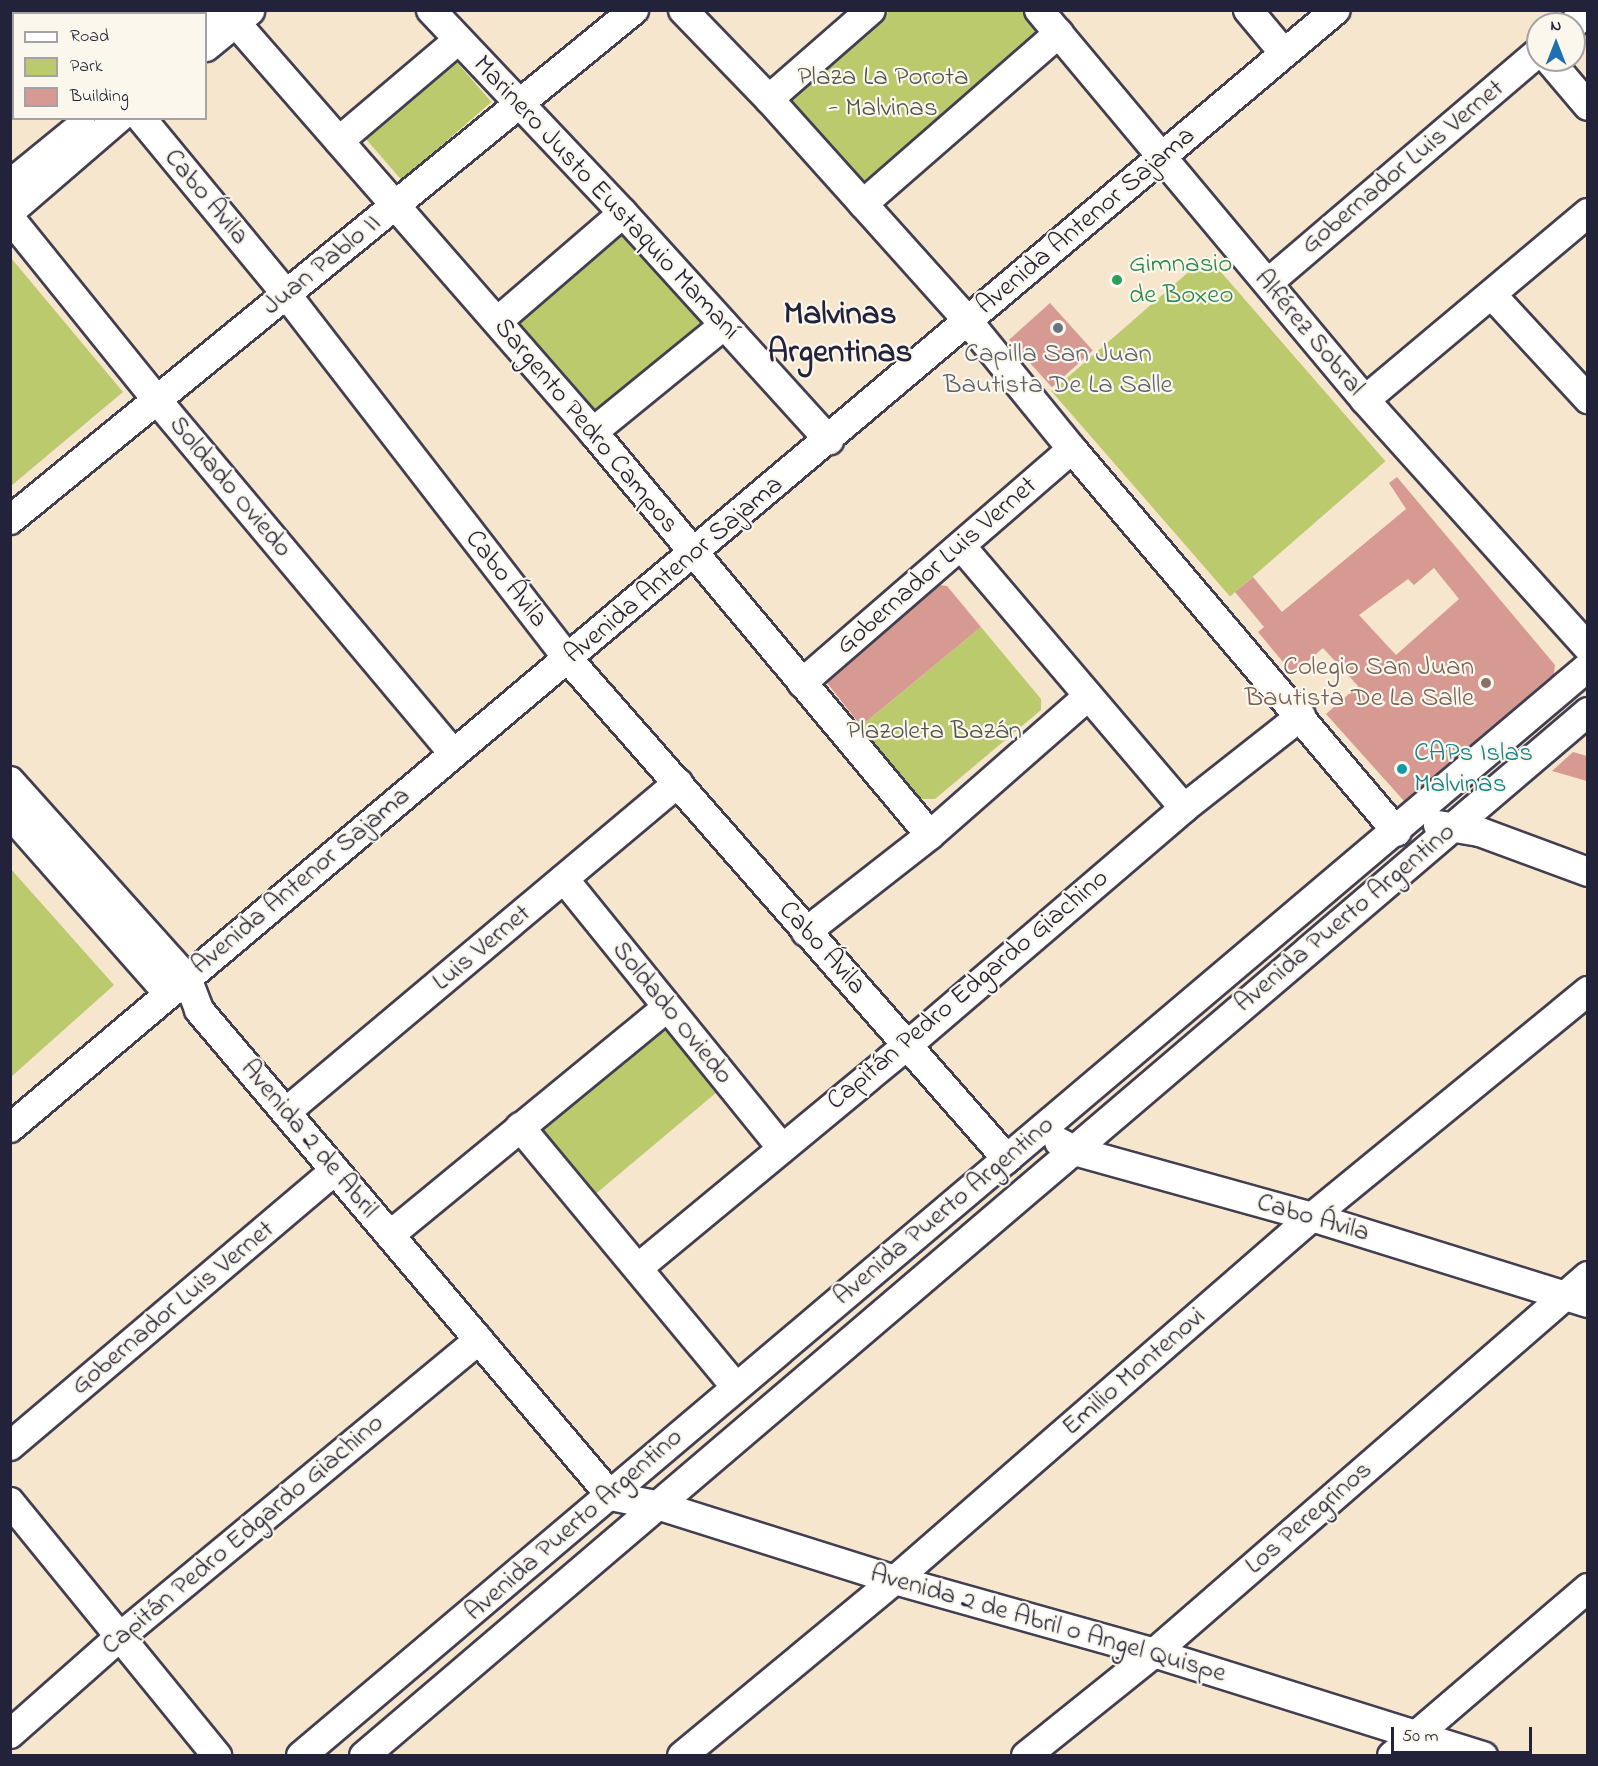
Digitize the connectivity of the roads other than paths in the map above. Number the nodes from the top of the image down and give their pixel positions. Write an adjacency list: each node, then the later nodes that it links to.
1 (430, 10): 11 (street, Marinero Justo Eustaquio Mamaní)
2 (634, 10): 17 (street, Juan Pablo II)
3 (683, 10): 16 (street)
4 (871, 10): 16 (street)
5 (1040, 10): 10 (street, Alférez Sobral)
6 (1248, 10): 13 (street)
7 (1336, 10): 13 (street, Avenida Antenor Sajama)
8 (235, 15): 9 (street); 12 (street); 22 (street, Sargento Pedro Campos)
9 (207, 21)
10 (1059, 33): 23 (street, Alférez Sobral); 25 (street)
11 (458, 40): 17 (street, Marinero Justo Eustaquio Mamaní); 22 (street)
12 (207, 47)
13 (1284, 53): 23 (street, Avenida Antenor Sajama)
14 (1526, 62): 31 (street, Gobernador Luis Vernet)
15 (1559, 72): 18 (street)
16 (769, 99): 25 (street)
17 (518, 105): 26 (street, Juan Pablo II); 28 (street, Marinero Justo Eustaquio Mamaní)
18 (1587, 106)
19 (88, 120): 24 (street)
20 (117, 120): 27 (street)
21 (143, 120): 32 (street, Cabo Ávila)
22 (339, 141): 26 (street, Sargento Pedro Campos)
23 (1163, 157): 31 (street, Alférez Sobral); 34 (street, Avenida Antenor Sajama)
24 (10, 184)
25 (863, 204): 34 (street)
26 (395, 205): 32 (street, Juan Pablo II); 35 (street, Sargento Pedro Campos)
27 (10, 212)
28 (623, 213): 35 (street); 36 (street, Marinero Justo Eustaquio Mamaní)
29 (1587, 213): 33 (street)
30 (10, 218): 37 (street, Soldado Oviedo)
31 (1268, 282): 39 (street, Alférez Sobral)
32 (286, 294): 37 (street, Juan Pablo II); 47 (street, Cabo Ávila)
33 (1492, 295): 38 (street); 39 (street)
34 (967, 320): 41 (street, Avenida Antenor Sajama); 42 (street)
35 (498, 321): 40 (street, Sargento Pedro Campos)
36 (724, 325): 40 (street); 41 (street, Marinero Justo Eustaquio Mamaní)
37 (156, 399): 43 (street, Juan Pablo II); 53 (street, Soldado Oviedo)
38 (1587, 399)
39 (1365, 400): 46 (street, Alférez Sobral)
40 (593, 432): 45 (street, Sargento Pedro Campos)
41 (829, 440): 45 (street, Avenida Antenor Sajama)
42 (1072, 449): 44 (street, Gobernador Luis Vernet); 52 (street)
43 (10, 520)
44 (961, 546): 49 (street, Gobernador Luis Vernet); 50 (street)
45 (694, 553): 47 (street, Avenida Antenor Sajama); 49 (street, Sargento Pedro Campos)
46 (1587, 648)
47 (569, 660): 53 (street, Avenida Antenor Sajama); 55 (street, Cabo Ávila)
48 (1587, 668): 56 (street, Avenida Puerto Argentino)
49 (802, 683): 61 (street, Sargento Pedro Campos)
50 (1088, 696): 57 (street); 61 (street)
51 (1587, 712): 59 (street, Avenida Puerto Argentino)
52 (1301, 716): 57 (street, Capitán Pedro Edgardo Giachino); 60 (street)
53 (453, 753): 65 (street, Avenida Antenor Sajama)
54 (10, 781): 65 (street, Avenida 2 de Abril)
55 (678, 783): 63 (street, Luis Vernet); 64 (street, Cabo Ávila)
56 (1424, 807): 59 (street); 60 (street, Avenida Puerto Argentino)
57 (1184, 808): 68 (street, Capitán Pedro Edgardo Giachino)
58 (10, 814): 65 (street, Avenida 2 de Abril)
59 (1452, 827): 62 (street); 74 (street, Avenida Puerto Argentino)
60 (1397, 832): 72 (street, Avenida Puerto Argentino)
61 (930, 834): 64 (street)
62 (1587, 872)
63 (564, 879): 67 (street, Soldado Oviedo); 69 (street, Luis Vernet)
64 (806, 932): 68 (street, Cabo Ávila)
65 (177, 986): 69 (street, Avenida 2 de Abril); 71 (street, Avenida Antenor Sajama)
66 (1587, 990): 77 (street, Emilio Montenovi)
67 (666, 1008): 70 (street); 73 (street, Soldado Oviedo)
68 (909, 1044): 73 (street, Capitán Pedro Edgardo Giachino); 75 (street, Cabo Ávila)
69 (286, 1112): 76 (street, Avenida 2 de Abril)
70 (520, 1127): 78 (street); 79 (street)
71 (10, 1128)
72 (1040, 1132): 74 (street, Cabo Ávila); 75 (street, Avenida Puerto Argentino)
73 (781, 1147): 79 (street, Capitán Pedro Edgardo Giachino)
74 (1073, 1149): 77 (street, Cabo Ávila); 87 (street, Avenida Puerto Argentino)
75 (1008, 1159): 83 (street, Avenida Puerto Argentino)
76 (335, 1170): 78 (street, Avenida 2 de Abril); 84 (street, Gobernador Luis Vernet)
77 (1312, 1217): 81 (street, Cabo Ávila); 88 (street, Emilio Montenovi)
78 (390, 1235): 82 (street, Avenida 2 de Abril)
79 (638, 1268): 83 (street)
80 (1587, 1276): 81 (street, Los Peregrinos)
81 (1576, 1300): 91 (street, Los Peregrinos)
82 (479, 1340): 85 (street, Avenida 2 de Abril); 90 (street, Capitán Pedro Edgardo Giachino)
83 (735, 1386): 85 (street, Avenida Puerto Argentino)
84 (10, 1446)
85 (611, 1496): 87 (street, Avenida 2 de Abril o Angel Quispe); 95 (street, Avenida Puerto Argentino)
86 (10, 1502): 90 (street)
87 (654, 1505): 88 (street, Avenida 2 de Abril o Angel Quispe); 96 (street, Avenida Puerto Argentino)
88 (895, 1580): 91 (street, Avenida 2 de Abril o Angel Quispe); 97 (street, Emilio Montenovi)
89 (1587, 1588): 93 (street)
90 (122, 1635): 92 (street, Capitán Pedro Edgardo Giachino); 94 (street)
91 (1154, 1653): 93 (street, Avenida 2 de Abril o Angel Quispe); 98 (street, Los Peregrinos)
92 (10, 1734)
93 (1417, 1735): 99 (street); 100 (street, Avenida 2 de Abril o Angel Quispe)
94 (217, 1755)
95 (302, 1755)
96 (364, 1755)
97 (682, 1755)
98 (1026, 1755)
99 (1392, 1755)
100 (1483, 1755)

